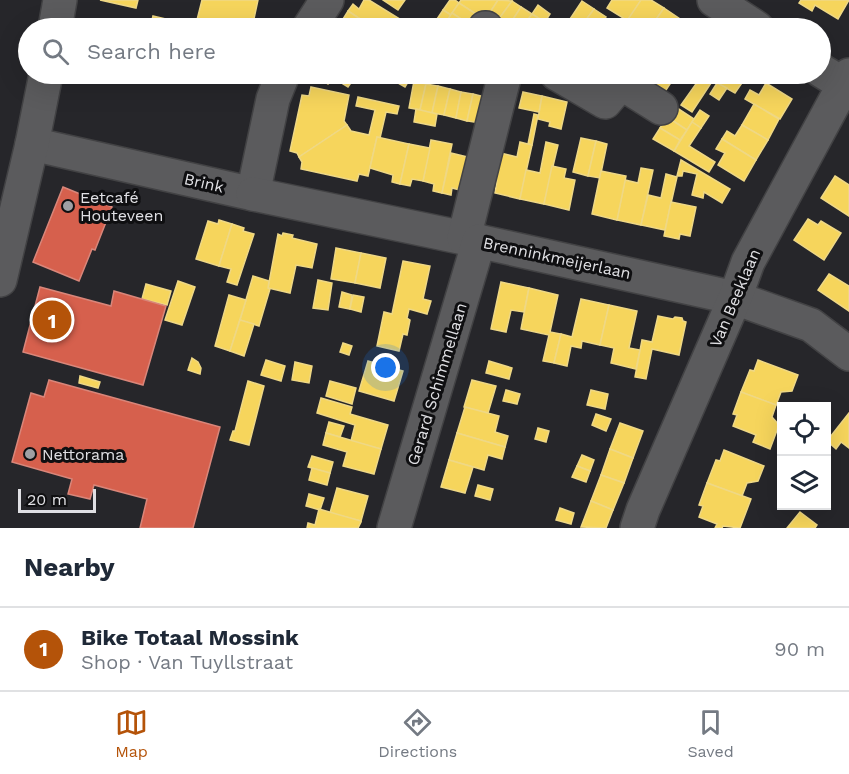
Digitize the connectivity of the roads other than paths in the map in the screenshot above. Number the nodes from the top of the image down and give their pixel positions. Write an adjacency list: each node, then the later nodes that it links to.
1 (60, 0): 4 (street)
2 (327, 0): 5 (street)
3 (714, 0): 6 (street)
4 (57, 18)
5 (315, 18)
6 (742, 18)
7 (838, 76): 19 (street, Van Beeklaan)
8 (44, 84): 15 (street)
9 (279, 84): 16 (street)
10 (503, 84): 17 (street, Gerard Schimmellaan)
11 (574, 84): 12 (street)
12 (620, 84)
13 (623, 84): 14 (street)
14 (661, 108)
15 (33, 144): 16 (street, Brink); 18 (street)
16 (253, 194): 17 (street, Brenninkmeijerlaan)
17 (472, 239): 19 (street, Brenninkmeijerlaan); 21 (street, Gerard Schimmellaan)
18 (0, 280)
19 (735, 298): 20 (street, Brenninkmeijerlaan); 22 (street, Van Beeklaan)
20 (849, 354)
21 (394, 528)
22 (637, 528)

